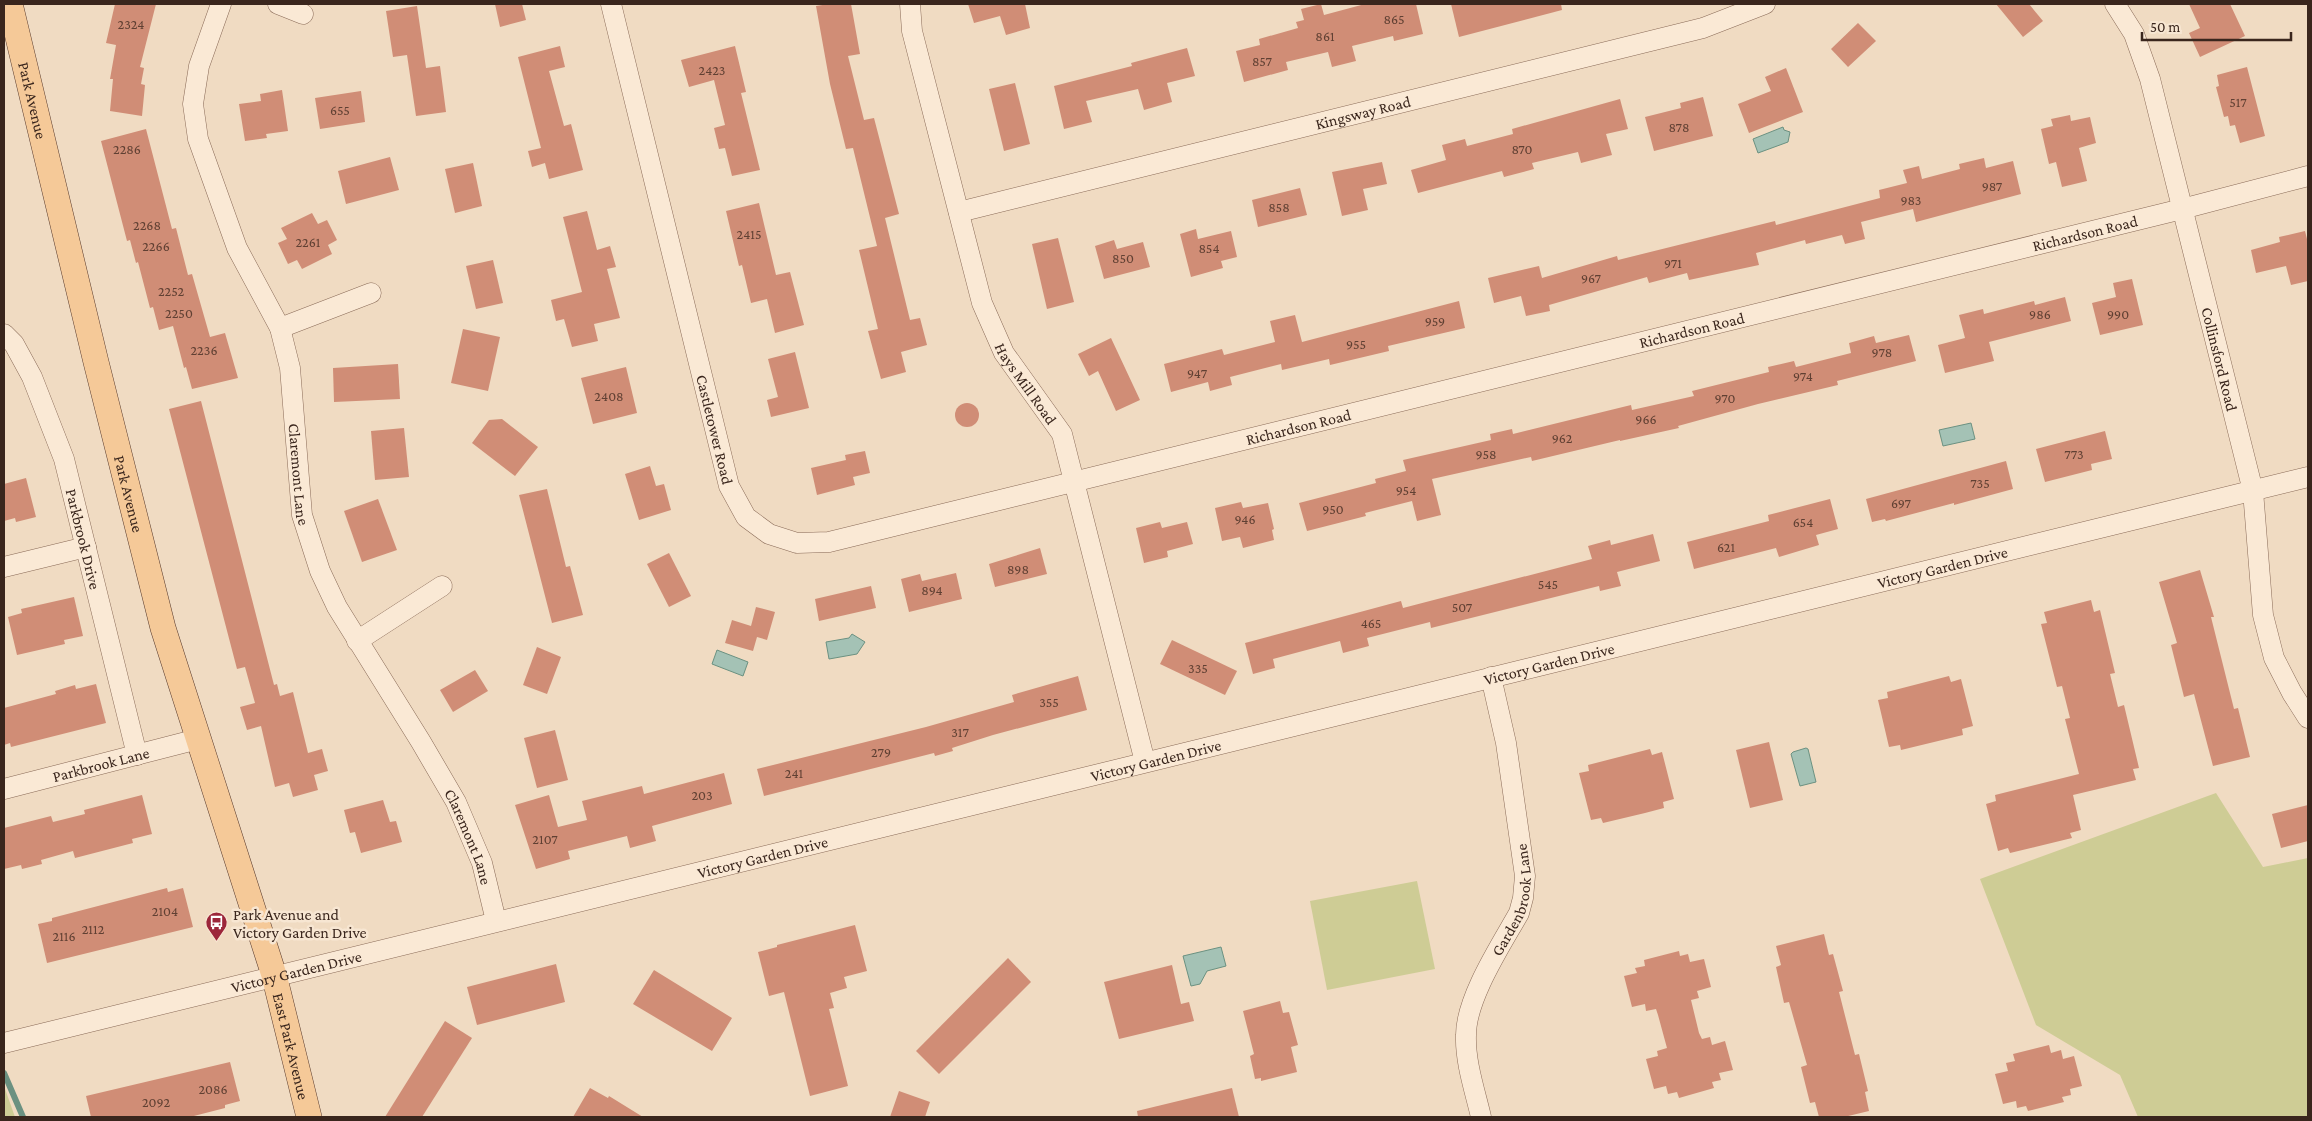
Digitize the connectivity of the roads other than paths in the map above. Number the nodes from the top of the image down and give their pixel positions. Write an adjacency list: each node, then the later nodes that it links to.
1 (10, 4): 24 (main road, Park Avenue)
2 (221, 4): 13 (street, Claremont Lane)
3 (278, 4): 8 (street)
4 (611, 4): 16 (street, Castletower Road)
5 (910, 4): 11 (street, Hays Mill Road)
6 (1764, 4): 11 (street, Kingsway Road)
7 (2115, 4): 10 (street, Collinsford Road)
8 (303, 14)
9 (2308, 176): 10 (street, Richardson Road)
10 (2182, 209): 16 (street, Richardson Road); 17 (street, Collinsford Road)
11 (959, 212): 16 (street, Hays Mill Road)
12 (371, 293): 13 (street)
13 (280, 328): 21 (street, Claremont Lane)
14 (4, 334): 18 (street, Parkbrook Drive)
15 (2308, 477): 17 (street, Victory Garden Drive)
16 (1075, 482): 26 (street, Hays Mill Road)
17 (2253, 491): 22 (street, Victory Garden Drive); 23 (street, Collinsford Road)
18 (86, 548): 19 (street); 25 (street, Parkbrook Drive)
19 (4, 567)
20 (442, 586): 21 (street)
21 (357, 641): 28 (street, Claremont Lane)
22 (1491, 676): 26 (street, Victory Garden Drive); 32 (street, Gardenbrook Lane)
23 (2308, 718)
24 (198, 739): 25 (street, Parkbrook Lane); 29 (main road, Park Avenue)
25 (137, 755): 27 (street, Parkbrook Lane)
26 (1145, 762): 28 (street, Victory Garden Drive)
27 (4, 789)
28 (496, 921): 29 (street, Victory Garden Drive)
29 (274, 975): 30 (street, Victory Garden Drive); 31 (main road, East Park Avenue)
30 (7, 1042)
31 (309, 1117)
32 (1481, 1117)

